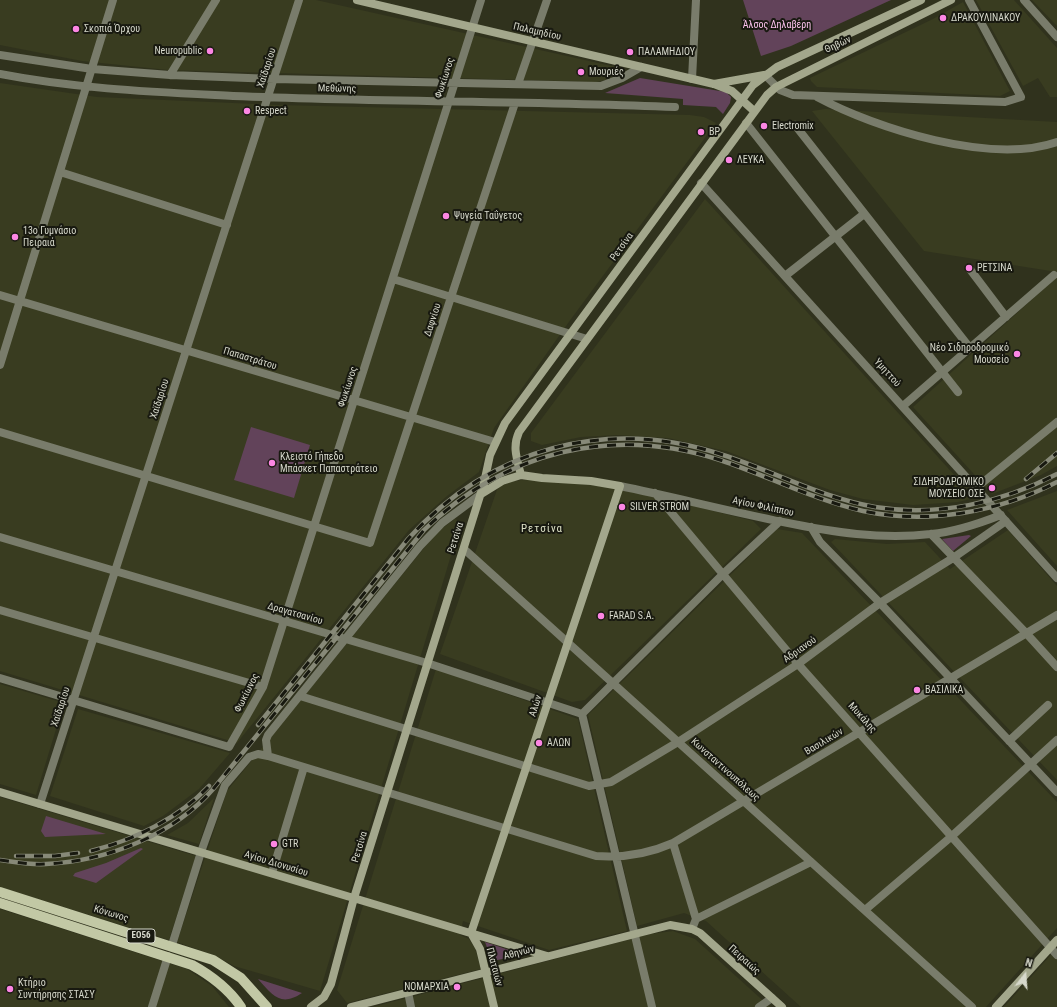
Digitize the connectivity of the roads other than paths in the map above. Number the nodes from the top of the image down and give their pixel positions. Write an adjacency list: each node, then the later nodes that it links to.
1 (113, 0): 17 (street)
2 (216, 0): 19 (street)
3 (299, 0): 21 (street, Χαϊδαρίου)
4 (356, 0): 12 (main road, Παλαμηδίου)
5 (481, 0): 12 (street, Φωκίωνος)
6 (547, 0): 14 (street)
7 (696, 0): 22 (street)
8 (921, 0): 20 (main road, Θηβών)
9 (951, 0): 26 (main road, Θηβών)
10 (969, 0): 28 (street)
11 (1024, 0): 13 (street)
12 (472, 27): 14 (main road, Παλαμηδίου); 23 (street, Φωκίωνος)
13 (1057, 37)
14 (532, 42): 16 (main road, Παλαμηδίου); 24 (street)
15 (0, 55): 17 (street, Μεθώνης)
16 (641, 67): 22 (main road, Παλαμηδίου); 24 (street, Μεθώνης)
17 (92, 69): 19 (street, Μεθώνης); 27 (street)
18 (0, 74): 27 (street, Μεθώνης)
19 (170, 75): 21 (street, Μεθώνης)
20 (765, 75): 25 (main road, Παλαμηδίου); 26 (street); 30 (main road, Θηβών)
21 (274, 79): 23 (street, Μεθώνης); 29 (street, Χαϊδαρίου)
22 (692, 79): 25 (main road, Παλαμηδίου)
23 (454, 82): 24 (street, Μεθώνης); 31 (street, Φωκίωνος)
24 (518, 84)
25 (714, 84): 30 (main road, Παλαμηδίου)
26 (776, 87): 28 (street); 34 (main road, Θηβών)
27 (86, 88): 29 (street, Μεθώνης); 39 (street)
28 (815, 96): 38 (street)
29 (268, 98): 31 (street, Μεθώνης); 42 (street, Χαϊδαρίου)
30 (741, 99): 34 (main road, Παλαμηδίου); 36 (main road, Θηβών)
31 (448, 101): 32 (street, Μεθώνης); 47 (street, Φωκίωνος)
32 (515, 103): 33 (street, Μεθώνης); 49 (street, Δαφνίου)
33 (675, 107)
34 (754, 111): 35 (main road, Θηβών)
35 (746, 123): 40 (main road); 43 (street)
36 (723, 125): 52 (main road, Ρετσίνα)
37 (795, 125): 41 (street)
38 (1057, 142)
39 (60, 172): 42 (street); 50 (street)
40 (701, 183): 46 (street, Υμηττού); 53 (main road)
41 (864, 214): 43 (street); 54 (street)
42 (227, 225): 55 (street, Χαϊδαρίου)
43 (835, 236): 46 (street); 57 (street)
44 (969, 268): 51 (street)
45 (1054, 275): 51 (street)
46 (785, 276): 60 (street, Υμηττού)
47 (393, 279): 49 (street); 59 (street, Φωκίωνος)
48 (0, 295): 50 (street, Παπαστράτου)
49 (451, 297): 52 (street); 61 (street, Δαφνίου)
50 (20, 301): 55 (street, Παπαστράτου); 56 (street)
51 (1006, 317): 54 (street)
52 (571, 334): 53 (street); 64 (main road, Ρετσίνα)
53 (586, 339): 65 (main road)
54 (970, 348): 57 (street)
55 (186, 350): 59 (street, Παπαστράτου); 66 (street, Χαϊδαρίου)
56 (0, 365)
57 (942, 372): 58 (street); 60 (street)
58 (958, 392)
59 (354, 400): 61 (street, Παπαστράτου); 73 (street, Φωκίωνος)
60 (903, 406): 68 (street, Υμηττού)
61 (411, 417): 64 (street, Παπαστράτου); 73 (street, Δαφνίου)
62 (1057, 422): 68 (street)
63 (0, 432): 66 (street)
64 (495, 442): 70 (main road, Ρετσίνα)
65 (522, 475): 67 (main road, Αγίου Φιλίππου); 70 (main road)
66 (146, 476): 73 (street); 79 (street, Χαϊδαρίου)
67 (620, 486): 69 (street, Αγίου Φιλίππου); 89 (main road, Αλών)
68 (976, 488): 71 (street, Υμηττού)
69 (655, 493): 72 (street, Αγίου Φιλίππου); 80 (street, Μυκάλης)
70 (481, 494): 77 (main road, Ρετσίνα); 88 (street)
71 (1003, 518): 75 (street, Αγίου Φιλίππου); 78 (street, Αδριανού); 81 (street, Υμηττού)
72 (780, 521): 74 (street, Αγίου Φιλίππου); 80 (street)
73 (314, 527): 85 (street, Φωκίωνος)
74 (811, 527): 75 (street, Αγίου Φιλίππου); 82 (street)
75 (931, 534): 78 (street)
76 (0, 537): 79 (street, Δραγατσανίου)
77 (464, 549): 89 (street, Κωνσταντινουπόλεως); 90 (main road, Ρετσίνα)
78 (953, 558): 82 (street, Αδριανού); 86 (street)
79 (115, 571): 85 (street, Δραγατσανίου); 87 (street, Χαϊδαρίου)
80 (722, 575): 91 (street, Μυκάλης); 95 (street)
81 (1057, 578)
82 (880, 604): 91 (street, Αδριανού); 93 (street)
83 (0, 610): 87 (street)
84 (1057, 615): 86 (street, Βασιλικών)
85 (284, 621): 88 (street, Δραγατσανίου); 96 (street, Φωκίωνος)
86 (1026, 633): 92 (street); 93 (street, Βασιλικών)
87 (94, 637): 96 (street); 98 (street, Χαϊδαρίου)
88 (346, 639): 90 (street, Δραγατσανίου); 97 (street)
89 (568, 642): 95 (street, Κωνσταντινουπόλεως); 99 (main road, Αλών)
90 (427, 663): 99 (street, Δραγατσανίου); 102 (main road, Ρετσίνα)
91 (798, 664): 103 (street, Μυκάλης); 106 (street, Αδριανού)
92 (1057, 667)
93 (950, 677): 103 (street, Βασιλικών); 105 (street)
94 (0, 678): 98 (street)
95 (613, 684): 101 (street); 106 (street, Κωνσταντινουπόλεως)
96 (263, 687): 98 (street, Φωκίωνος)
97 (300, 696): 102 (street); 107 (street)
98 (74, 700): 116 (street, Χαϊδαρίου)
99 (548, 703): 101 (street, Δραγατσανίου); 109 (main road, Αλών)
100 (1048, 705): 105 (street)
101 (582, 714): 111 (street)
102 (407, 729): 109 (street); 113 (main road, Ρετσίνα)
103 (860, 732): 115 (street, Βασιλικών); 118 (street, Μυκάλης)
104 (1057, 740): 108 (street)
105 (1009, 741): 108 (street)
106 (678, 742): 111 (street, Αδριανού); 115 (street, Κωνσταντινουπόλεως)
107 (268, 756): 110 (street, Βασιλικών); 120 (street)
108 (1030, 764): 114 (street); 118 (street)
109 (526, 766): 111 (street); 117 (main road, Αλών)
110 (304, 767): 113 (street, Βασιλικών); 123 (street)
111 (599, 785): 121 (street)
112 (0, 792): 116 (main road, Αγίου Διονυσίου)
113 (387, 792): 117 (street, Βασιλικών); 125 (main road, Ρετσίνα)
114 (1057, 792)
115 (744, 802): 119 (street, Βασιλικών); 122 (street, Κωνσταντινουπόλεως)
116 (40, 804): 120 (main road, Αγίου Διονυσίου)
117 (506, 829): 121 (street, Βασιλικών); 130 (main road, Αλών)
118 (952, 836): 127 (street); 134 (street, Μυκάλης)
119 (673, 843): 121 (street, Βασιλικών); 128 (street)
120 (201, 852): 123 (main road, Αγίου Διονυσίου); 133 (street)
121 (616, 858): 131 (street)
122 (811, 862): 127 (street, Κωνσταντινουπόλεως); 128 (street)
123 (272, 873): 125 (main road, Αγίου Διονυσίου)
124 (0, 892): 133 (main road, Κόνωνος / ΕΟ56)
125 (354, 898): 130 (main road, Αγίου Διονυσίου); 144 (main road, Ρετσίνα)
126 (0, 903): 136 (main road, ΕΟ56)
127 (865, 910): 151 (street, Κωνσταντινουπόλεως)
128 (696, 919): 129 (street)
129 (692, 929): 131 (main road, Αθηνών); 140 (main road, Πειραιώς)
130 (471, 933): 137 (main road, Αγίου Διονυσίου); 138 (main road, Πλαταιών)
131 (634, 933): 137 (main road, Αθηνών); 148 (street)
132 (1057, 940): 134 (main road)
133 (172, 946): 143 (main road, Κόνωνος / ΕΟ56)
134 (1050, 947): 135 (street, Μυκάλης); 152 (main road)
135 (1057, 955)
136 (168, 956): 141 (street); 142 (main road, ΕΟ56)
137 (547, 956): 138 (main road, Αθηνών)
138 (486, 972): 139 (main road, Αθηνών); 147 (main road, Πλαταιών)
139 (408, 992): 145 (main road, Αθηνών); 146 (street)
140 (772, 998): 149 (street); 150 (main road, Πειραιώς)
141 (152, 1007)
142 (241, 1007)
143 (267, 1007)
144 (311, 1007)
145 (351, 1007)
146 (411, 1007)
147 (494, 1007)
148 (652, 1007)
149 (759, 1007)
150 (782, 1007)
151 (972, 1007)
152 (996, 1007)

